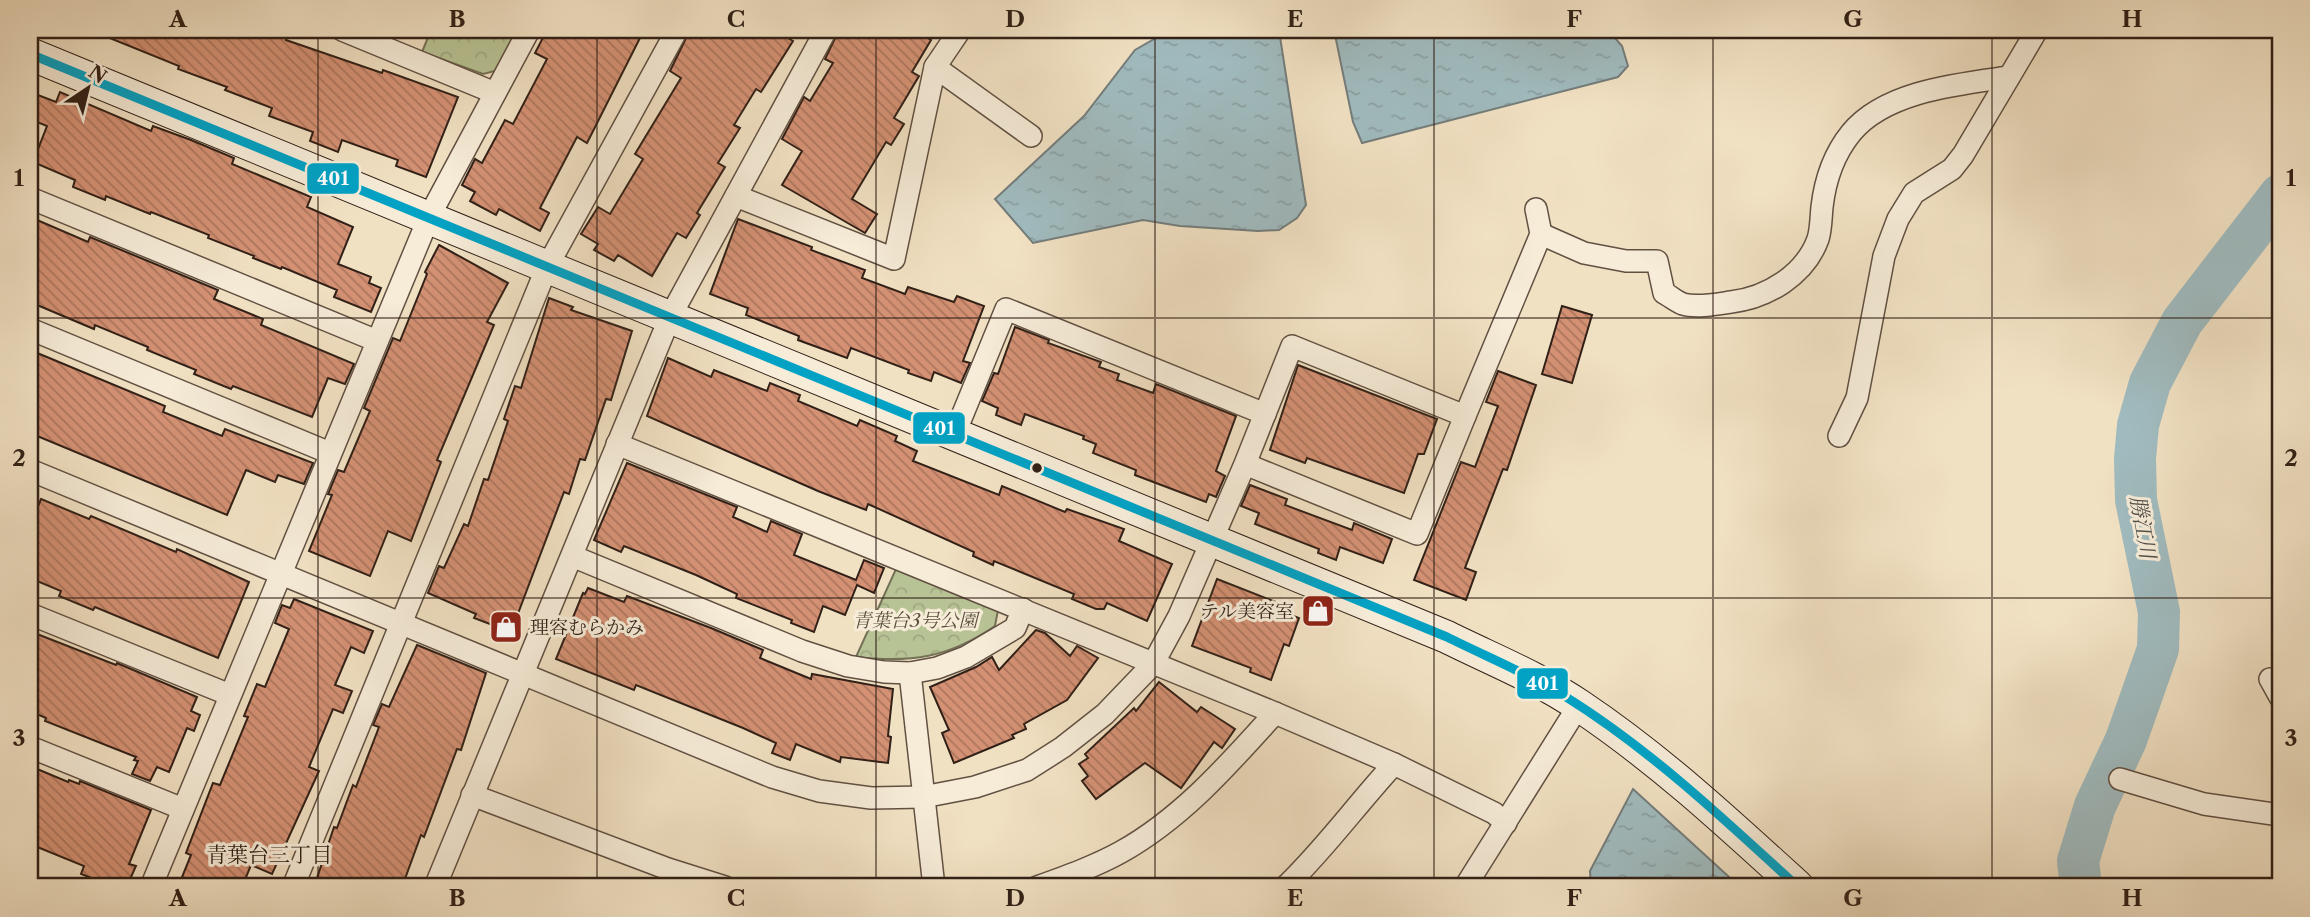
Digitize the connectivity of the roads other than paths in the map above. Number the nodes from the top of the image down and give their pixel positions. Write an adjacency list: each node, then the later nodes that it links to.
1 (342, 30): 10 (street)
2 (528, 30): 10 (street)
3 (677, 30): 17 (street)
4 (826, 30): 12 (street)
5 (960, 30): 8 (street)
6 (2037, 30): 9 (street)
7 (30, 54): 15 (street)
8 (935, 67): 11 (street); 12 (street)
9 (2009, 78): 16 (street); 24 (street)
10 (495, 93): 15 (street)
11 (1031, 136)
12 (736, 196): 18 (street)
13 (30, 198): 20 (street)
14 (1536, 209): 16 (street)
15 (429, 217): 17 (street); 20 (street)
16 (1541, 234): 22 (street)
17 (547, 267): 18 (street); 34 (street)
18 (670, 317): 23 (street); 25 (street)
19 (30, 329): 26 (street)
20 (377, 341): 26 (street)
21 (1265, 414): 22 (street); 23 (street); 27 (street)
22 (1465, 416): 27 (street)
23 (955, 433): 29 (street)
24 (1839, 436)
25 (617, 444): 30 (street); 32 (street)
26 (330, 453): 31 (street)
27 (1245, 464): 29 (street)
28 (30, 470): 31 (street)
29 (1212, 539): 35 (street); 39 (street)
30 (572, 556): 36 (street); 37 (street)
31 (281, 574): 34 (street); 38 (street)
32 (1023, 609): 35 (street); 37 (street)
33 (30, 614): 38 (street)
34 (401, 623): 36 (street); 50 (street)
35 (1153, 664): 40 (street); 45 (street)
36 (523, 673): 44 (street); 45 (street)
37 (911, 673): 45 (street)
38 (230, 695): 46 (street)
39 (1579, 705): 48 (street); 57 (street)
40 (1275, 713): 42 (street); 54 (street)
41 (30, 747): 46 (street)
42 (1394, 764): 48 (street); 55 (street)
43 (2120, 779): 47 (street)
44 (472, 795): 51 (street); 52 (street)
45 (923, 797): 53 (street)
46 (183, 809): 49 (street)
47 (2280, 815)
48 (1506, 823): 56 (street)
49 (151, 887)
50 (293, 887)
51 (435, 887)
52 (725, 887)
53 (934, 887)
54 (1037, 887)
55 (1285, 887)
56 (1465, 887)
57 (1798, 887)

